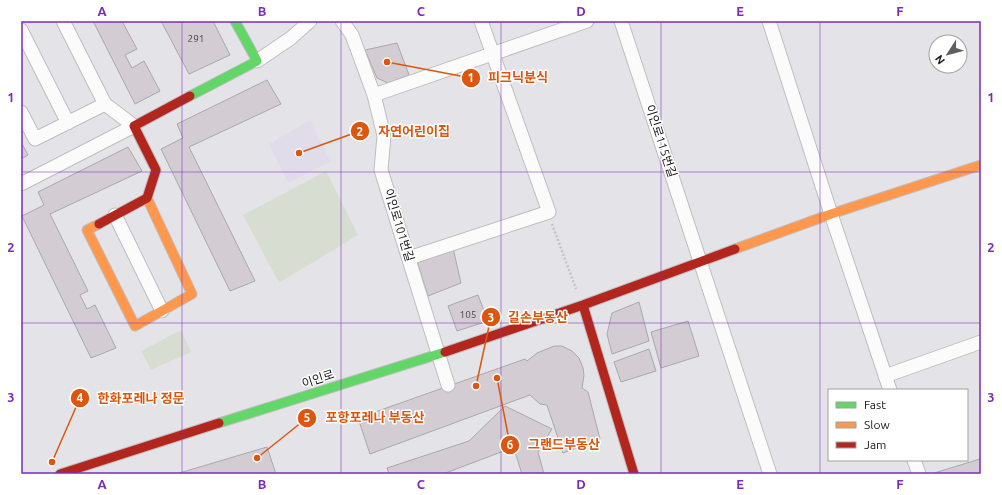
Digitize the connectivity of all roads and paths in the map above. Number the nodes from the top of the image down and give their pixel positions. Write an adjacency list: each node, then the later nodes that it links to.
1 (62, 21): 13 (street)
2 (235, 21): 11 (street)
3 (310, 21): 11 (street)
4 (342, 21): 12 (street, 이인로101번길)
5 (481, 21): 10 (street)
6 (587, 21): 10 (street)
7 (621, 21): 24 (street, 이인로115번길)
8 (769, 21): 21 (street)
9 (21, 30): 15 (street)
10 (493, 54): 12 (street); 20 (street)
11 (257, 61): 16 (street)
12 (374, 95): 23 (street, 이인로101번길)
13 (105, 104): 15 (street); 16 (street)
14 (21, 112): 15 (street)
15 (68, 123)
16 (134, 126): 18 (street); 19 (street)
17 (981, 165): 21 (street, 이인로)
18 (21, 184)
19 (147, 198): 22 (street); 27 (street)
20 (548, 213): 23 (street); 25 (path)
21 (831, 214): 24 (street, 이인로); 30 (street)
22 (115, 215): 27 (street); 27 (street)
23 (409, 258): 29 (street, 이인로101번길)
24 (701, 262): 26 (street, 이인로); 36 (street, 이인로115번길)
25 (576, 289)
26 (583, 305): 29 (street, 이인로); 35 (street)
27 (162, 311)
28 (981, 342): 30 (street)
29 (438, 354): 31 (street, 이인로101번길); 34 (street, 이인로)
30 (885, 376): 32 (street)
31 (448, 385)
32 (890, 389)
33 (914, 461): 37 (street)
34 (60, 474)
35 (634, 474)
36 (770, 474)
37 (919, 474)

